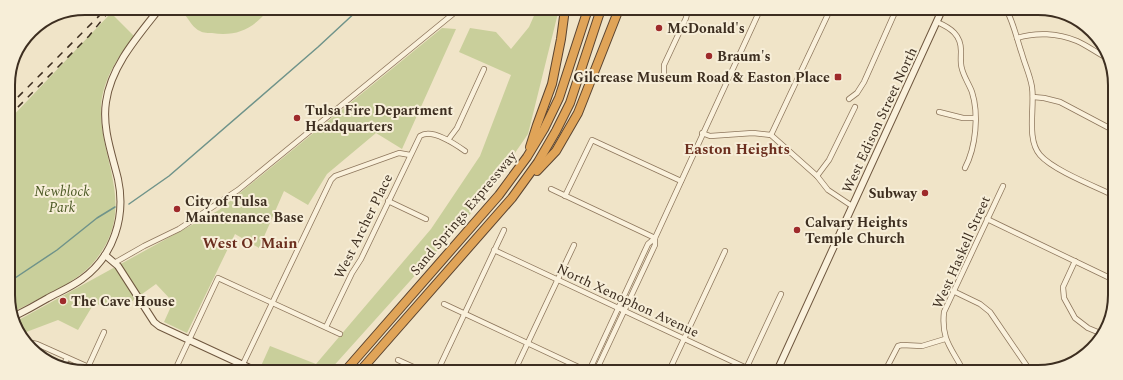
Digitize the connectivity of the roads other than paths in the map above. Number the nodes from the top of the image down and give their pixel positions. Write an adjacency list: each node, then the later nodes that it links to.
1 (155, 15): 47 (main road)
2 (452, 15): 49 (street)
3 (564, 15): 29 (highway)
4 (586, 15): 29 (highway, Sand Springs Expressway)
5 (599, 15): 37 (highway, Sand Springs Expressway)
6 (617, 15): 37 (highway)
7 (687, 15): 17 (street)
8 (758, 15): 24 (street)
9 (828, 15): 25 (street)
10 (894, 15): 19 (street)
11 (940, 15): 13 (main road, West Edison Street North)
12 (1009, 15): 14 (street)
13 (937, 22): 22 (street); 39 (main road, West Edison Street North)
14 (1017, 38): 15 (street); 18 (street)
15 (1101, 54)
16 (484, 69): 26 (street)
17 (664, 78)
18 (1033, 97): 23 (street); 35 (street)
19 (849, 99)
20 (855, 107): 31 (street)
21 (939, 112): 22 (street)
22 (975, 118): 30 (street)
23 (1108, 127)
24 (702, 133): 25 (street); 32 (street)
25 (771, 135): 31 (street)
26 (448, 140): 27 (street); 28 (street, West Archer Place)
27 (465, 151)
28 (410, 155): 38 (street, West Archer Place); 54 (street)
29 (527, 157): 76 (highway, Sand Springs Expressway)
30 (964, 168)
31 (817, 176): 39 (street)
32 (681, 182): 36 (street); 43 (street)
33 (1003, 186): 41 (street, West Haskell Street)
34 (551, 189): 36 (street)
35 (1108, 193)
36 (565, 196): 43 (street)
37 (512, 198): 77 (highway, Sand Springs Expressway)
38 (388, 201): 40 (street); 60 (street, West Archer Place)
39 (852, 206): 87 (main road, West Edison Street North)
40 (426, 219)
41 (987, 219): 48 (street); 52 (street, West Haskell Street)
42 (504, 230): 45 (street)
43 (655, 238): 56 (street); 57 (street)
44 (574, 245): 51 (street)
45 (494, 250): 51 (street, North Xenophon Avenue); 59 (street)
46 (725, 251): 64 (street)
47 (105, 254): 49 (main road); 58 (main road)
48 (1075, 261): 50 (street); 62 (street)
49 (116, 262): 66 (main road)
50 (1108, 277)
51 (558, 280): 56 (street, North Xenophon Avenue); 67 (street)
52 (953, 291): 65 (street, West Haskell Street); 90 (street)
53 (781, 294): 86 (street)
54 (272, 302): 60 (street); 66 (street); 72 (street)
55 (444, 304): 59 (street)
56 (618, 308): 57 (street, North Xenophon Avenue); 82 (street)
57 (624, 311): 64 (street, North Xenophon Avenue); 83 (street)
58 (18, 314)
59 (465, 314): 67 (street); 79 (street)
60 (326, 327): 63 (street)
61 (104, 332): 74 (street)
62 (1098, 332)
63 (340, 334)
64 (684, 339): 84 (street); 85 (street, North Xenophon Avenue)
65 (945, 339): 88 (street); 89 (street, West Haskell Street)
66 (190, 340): 72 (main road); 75 (street)
67 (528, 343): 80 (street); 81 (street)
68 (34, 344): 69 (street)
69 (67, 358): 71 (street); 73 (street)
70 (398, 360): 78 (street)
71 (65, 362)
72 (243, 364)
73 (83, 365)
74 (89, 365)
75 (178, 365)
76 (350, 365)
77 (365, 365)
78 (409, 365)
79 (440, 365)
80 (517, 365)
81 (575, 365)
82 (591, 365)
83 (599, 365)
84 (672, 365)
85 (735, 365)
86 (747, 365)
87 (780, 365)
88 (888, 365)
89 (960, 365)
90 (1027, 365)

